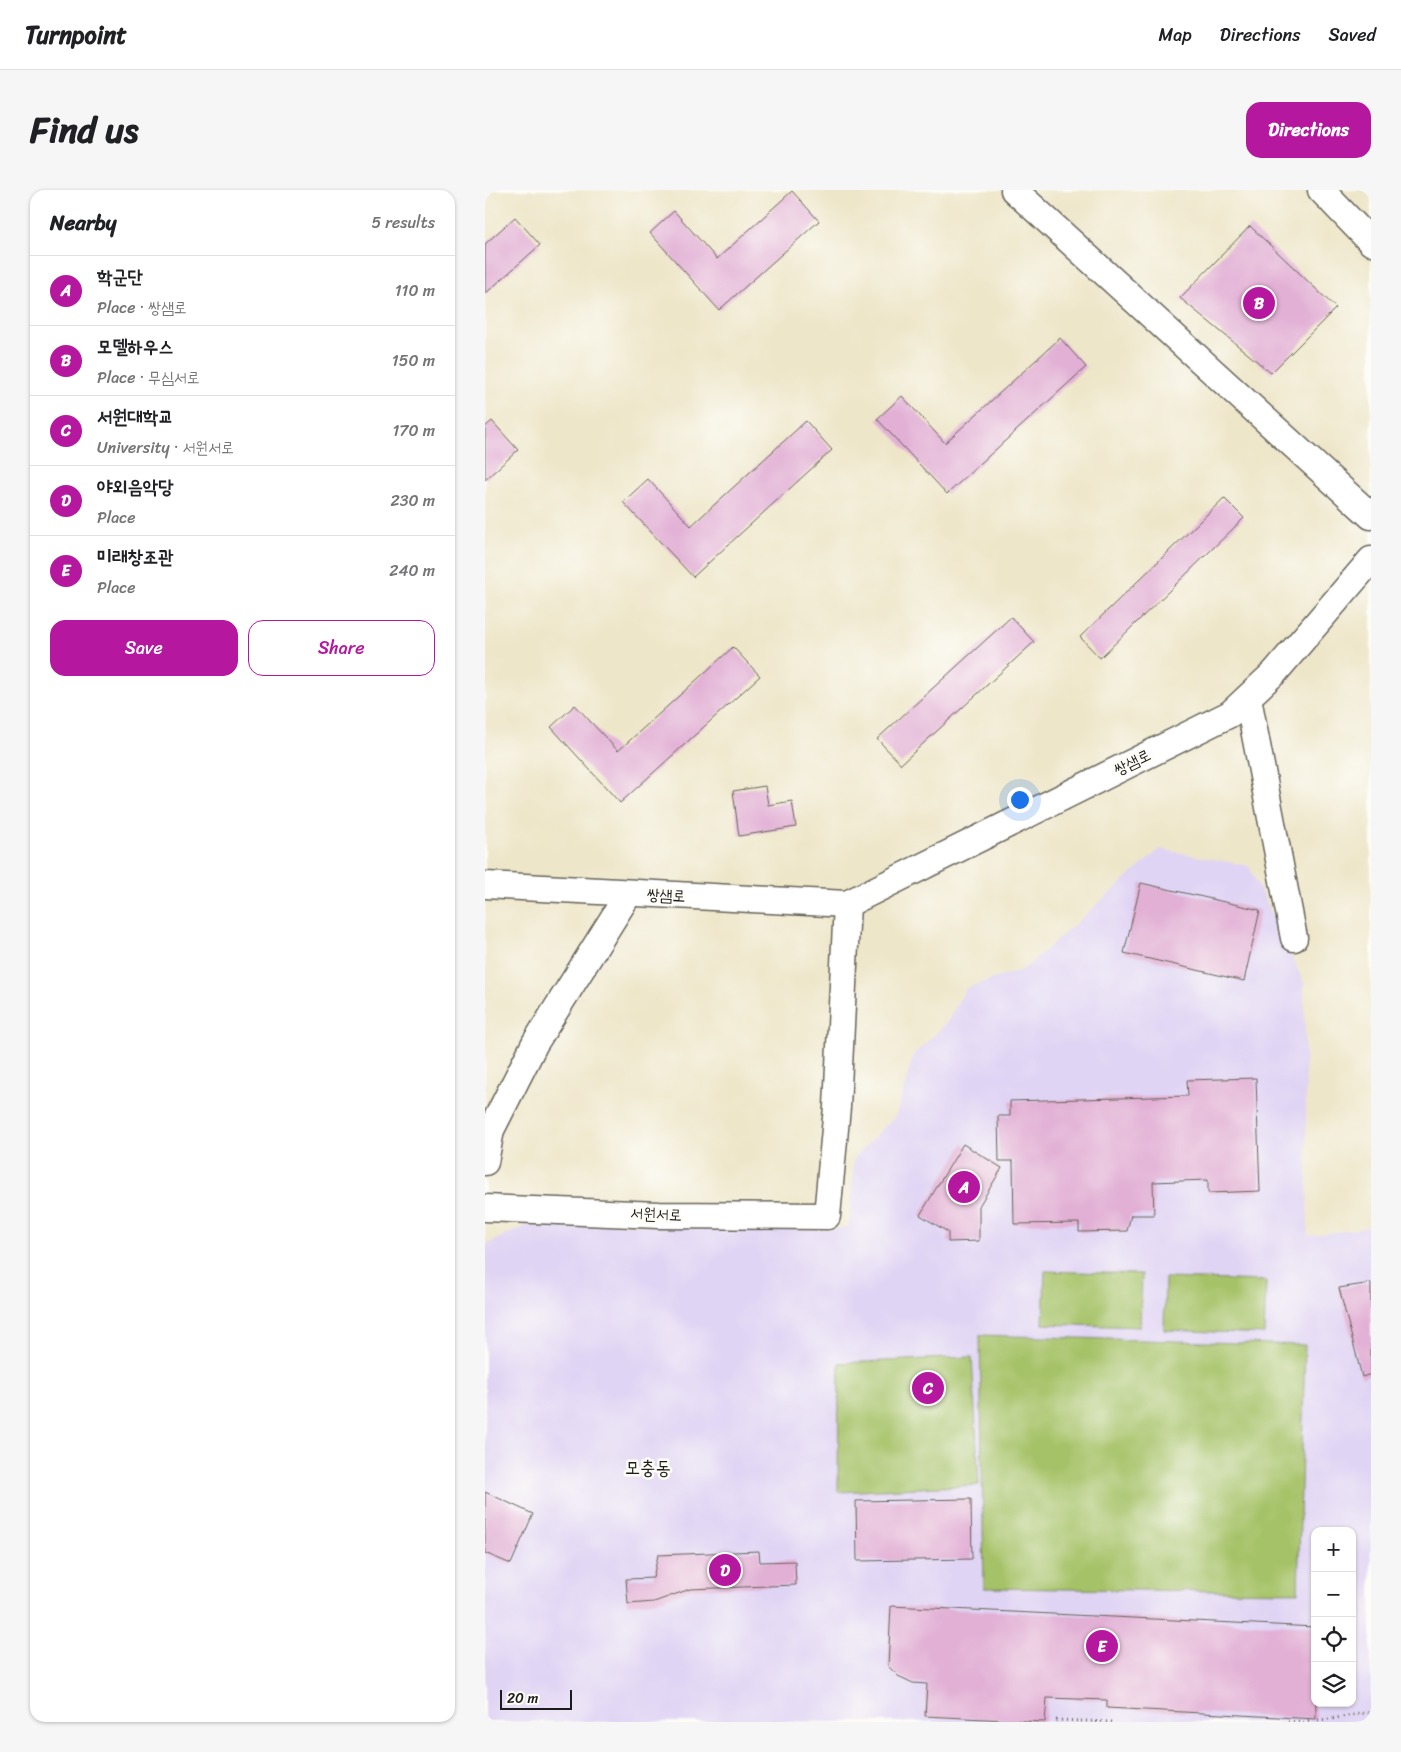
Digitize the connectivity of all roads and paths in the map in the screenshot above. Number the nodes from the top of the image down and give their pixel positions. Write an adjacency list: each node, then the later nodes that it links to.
1 (1014, 190): 4 (street)
2 (1321, 190): 3 (street)
3 (1371, 242)
4 (1371, 516)
5 (1371, 560): 6 (street, 쌍샘로)
6 (1248, 698): 9 (street, 쌍샘로); 10 (street)
7 (485, 885): 8 (street, 쌍샘로)
8 (629, 893): 9 (street, 쌍샘로); 11 (street)
9 (847, 904): 12 (street, 서원서로)
10 (1294, 938)
11 (485, 1162)
12 (485, 1208)
13 (1371, 1712): 16 (path)
14 (1056, 1720): 15 (path)
15 (1113, 1722)
16 (1288, 1722)

